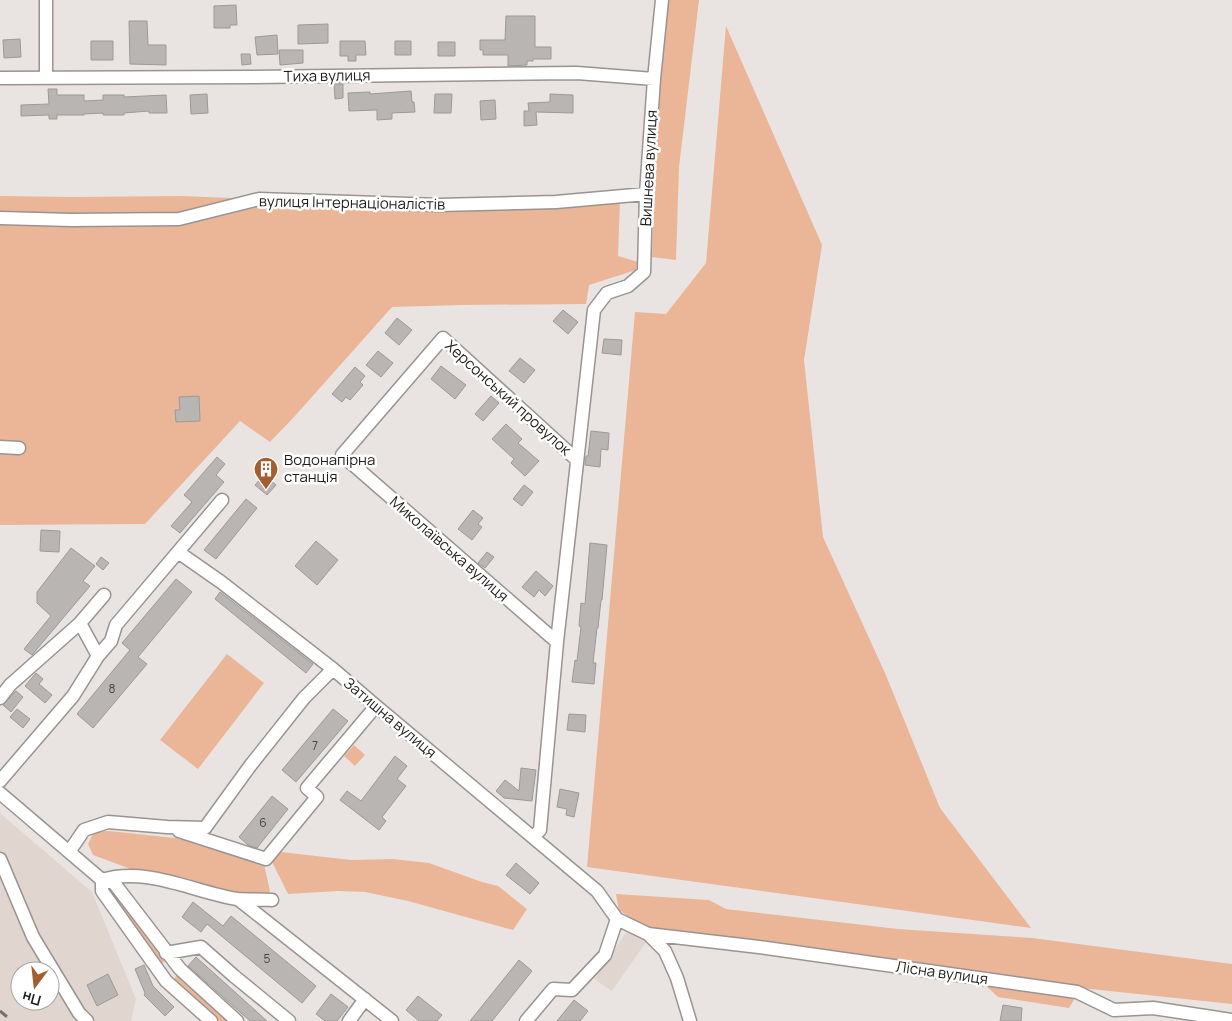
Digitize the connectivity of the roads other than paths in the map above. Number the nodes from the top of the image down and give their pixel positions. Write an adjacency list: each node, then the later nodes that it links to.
1 (46, 0): 4 (street)
2 (662, 0): 5 (street, Вишнева вулиця)
3 (0, 78): 4 (street, Тиха вулиця)
4 (46, 78): 5 (street, Тиха вулиця)
5 (654, 79): 6 (street, Вишнева вулиця)
6 (646, 194): 7 (street, вулиця Інтернаціоналістів); 11 (street, Вишнева вулиця)
7 (0, 218)
8 (0, 447): 9 (street)
9 (20, 448)
10 (342, 455): 11 (street, Херсонський провулок); 16 (street, Миколаївська вулиця)
11 (577, 460): 16 (street)
12 (222, 500): 13 (street)
13 (178, 552): 17 (street); 18 (street, Затишна вулиця)
14 (104, 595): 15 (street)
15 (80, 623): 17 (street); 19 (street)
16 (557, 642): 24 (street)
17 (98, 656): 21 (street)
18 (333, 669): 20 (street, Затишна вулиця); 23 (street)
19 (0, 698)
20 (376, 706): 23 (street); 24 (street, Затишна вулиця)
21 (0, 781)
22 (0, 793): 25 (street)
23 (167, 827): 25 (street)
24 (533, 837): 30 (street, Затишна вулиця)
25 (69, 852): 27 (street)
26 (0, 859): 35 (street)
27 (102, 880): 28 (street); 32 (street); 36 (street)
28 (238, 899): 29 (street); 33 (street)
29 (272, 900)
30 (617, 919): 31 (street); 41 (street)
31 (648, 934): 34 (street, Лісна вулиця); 42 (street)
32 (166, 953): 37 (street); 38 (street)
33 (366, 999): 39 (street); 40 (street)
34 (1232, 1020)
35 (87, 1021)
36 (210, 1021)
37 (237, 1021)
38 (289, 1021)
39 (349, 1021)
40 (392, 1021)
41 (526, 1021)
42 (690, 1021)

